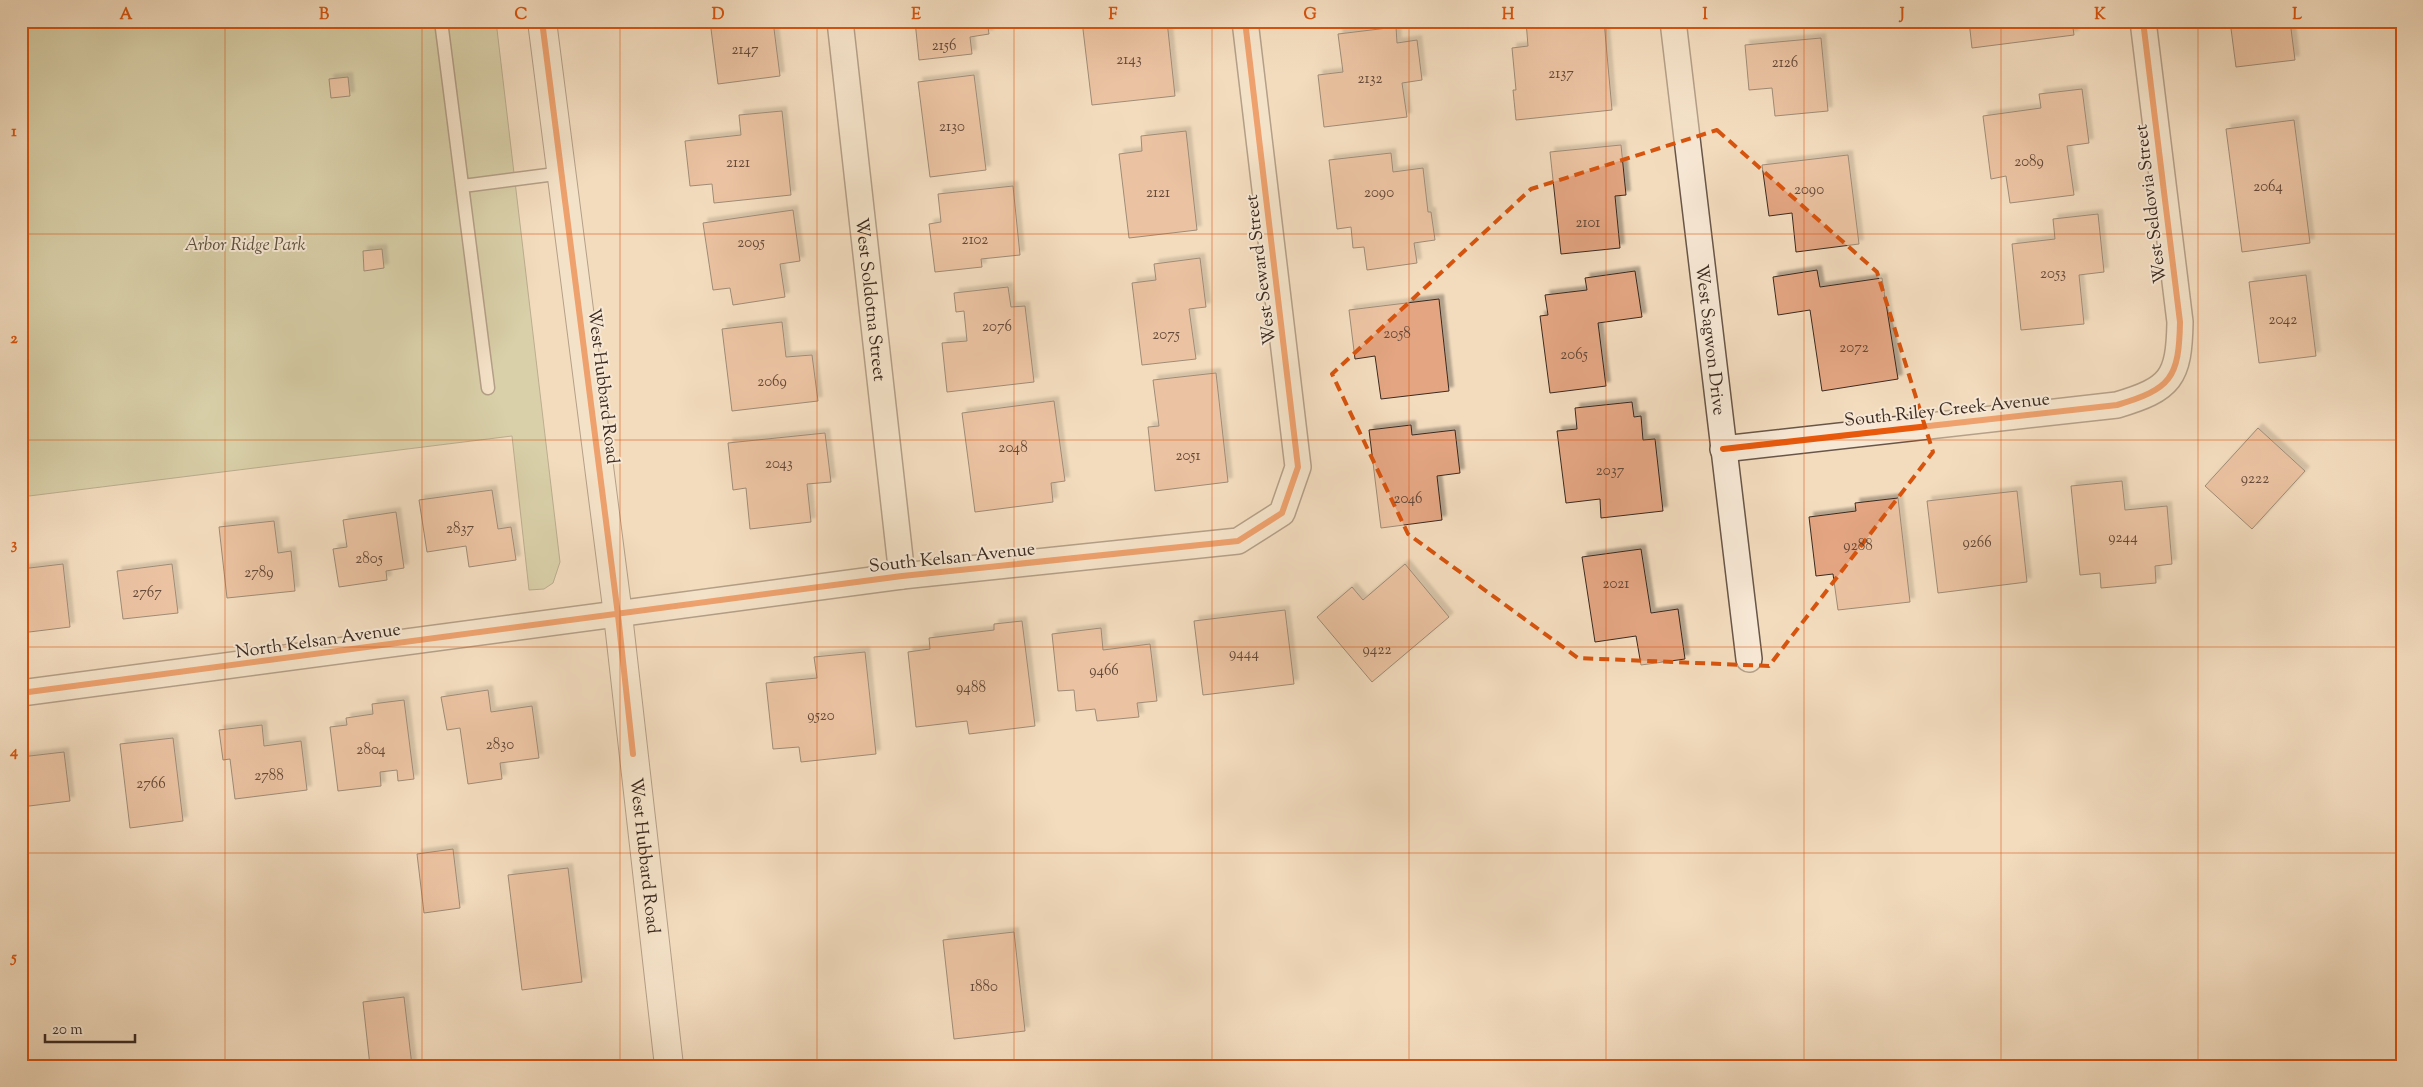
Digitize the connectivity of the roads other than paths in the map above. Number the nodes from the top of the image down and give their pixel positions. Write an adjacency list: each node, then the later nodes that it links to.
1 (441, 21): 8 (lane)
2 (542, 21): 7 (street, West Hubbard Road)
3 (840, 21): 13 (street, West Soldotna Street)
4 (1245, 21): 12 (street, West Seward Street)
5 (1673, 21): 11 (street, West Sagwon Drive)
6 (2143, 21): 9 (street, West Seldovia Street)
7 (563, 172): 8 (lane); 14 (street, West Hubbard Road)
8 (463, 186): 10 (lane)
9 (2168, 381): 11 (street, South Riley Creek Avenue)
10 (488, 388)
11 (1723, 449): 15 (street, West Sagwon Drive)
12 (1282, 514): 13 (street, South Kelsan Avenue)
13 (902, 576): 14 (street, South Kelsan Avenue)
14 (618, 615): 16 (street, North Kelsan Avenue); 17 (street, West Hubbard Road)
15 (1749, 658)
16 (21, 693)
17 (669, 1066)

